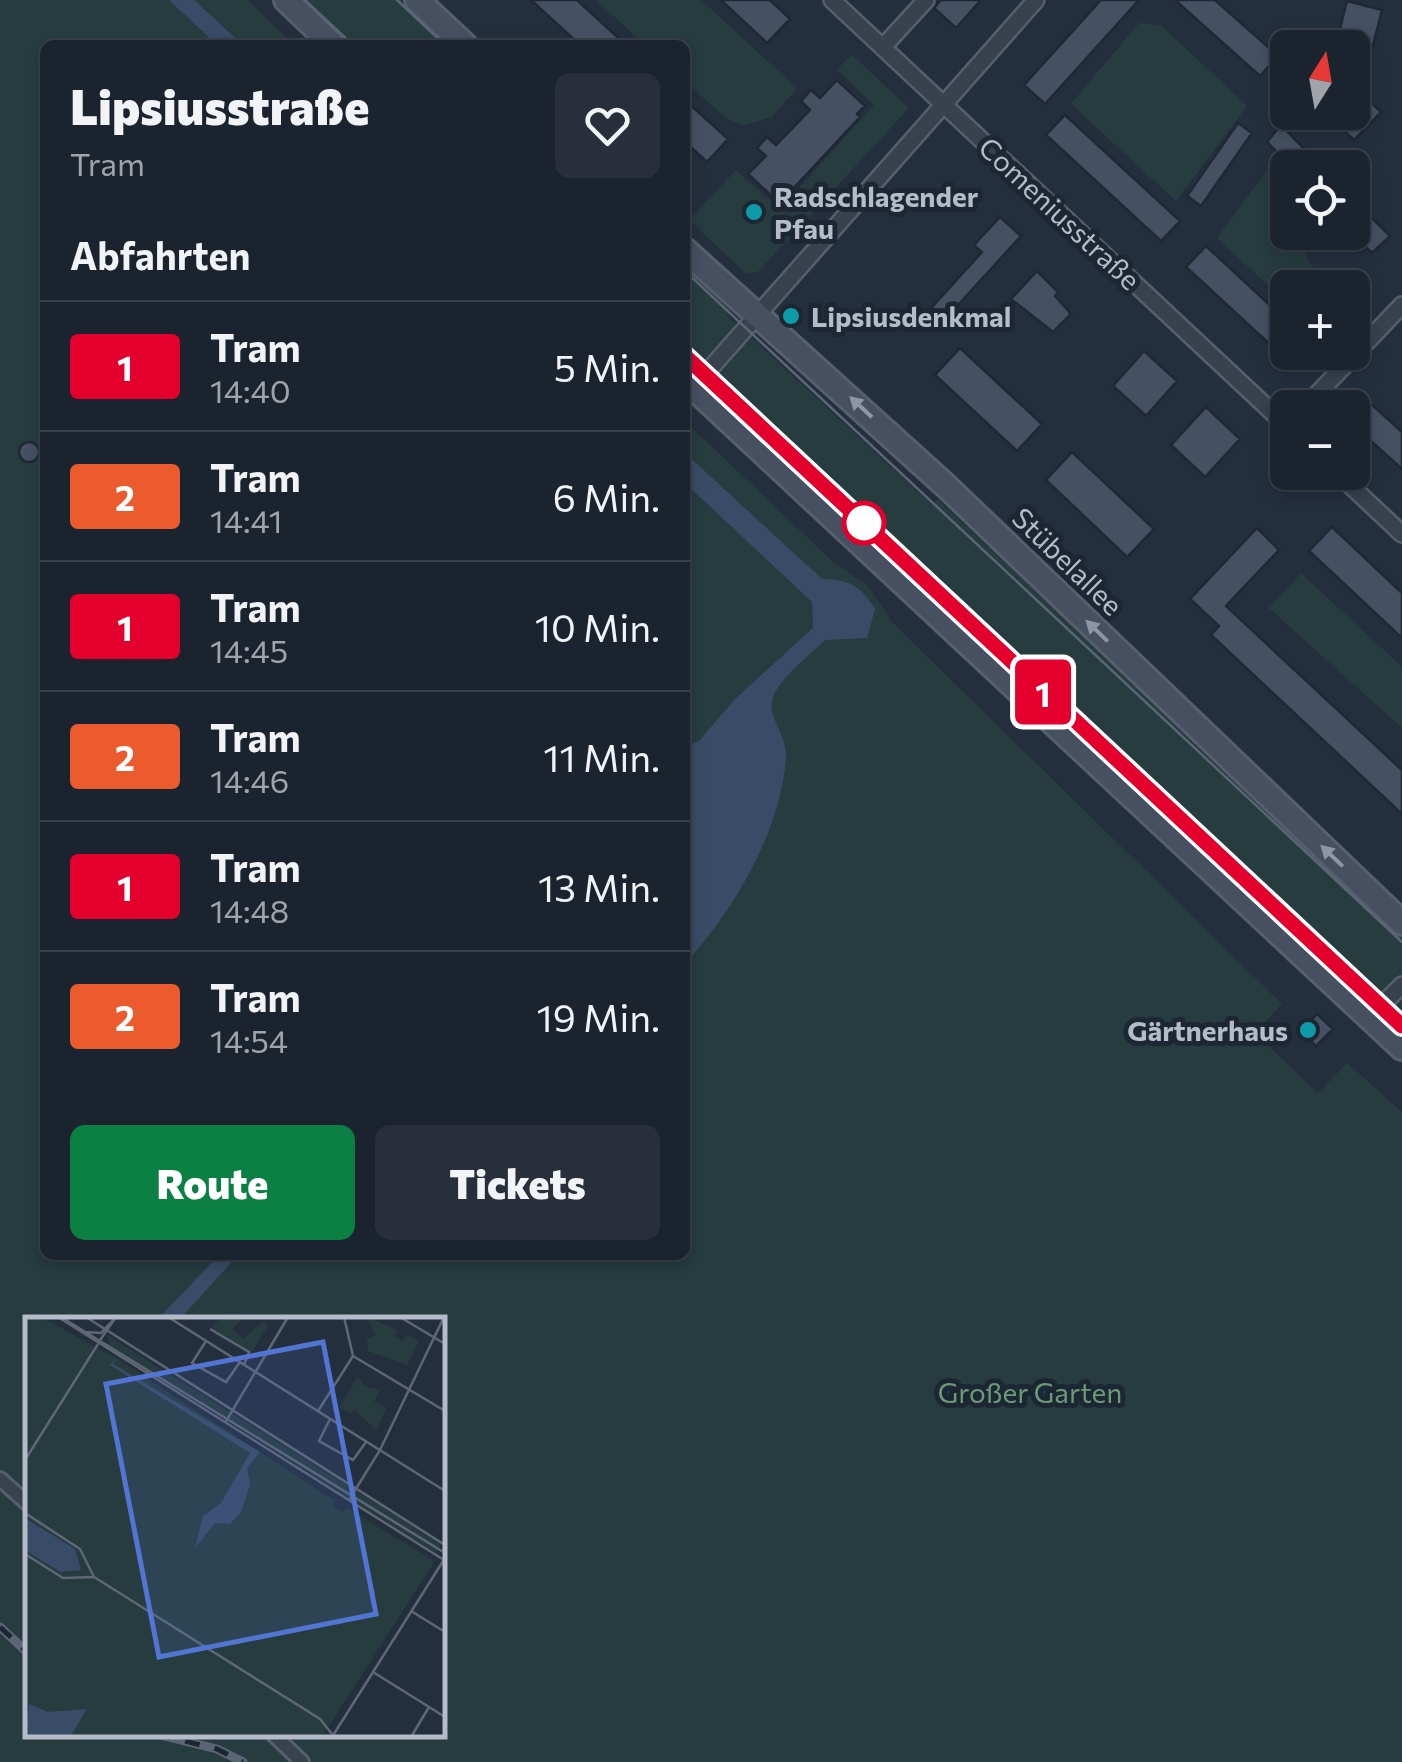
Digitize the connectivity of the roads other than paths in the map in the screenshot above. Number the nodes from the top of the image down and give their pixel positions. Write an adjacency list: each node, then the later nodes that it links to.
1 (286, 0): 6 (main road)
2 (418, 0): 7 (main road)
3 (832, 0): 8 (street, Comeniusstraße)
4 (926, 0): 8 (street)
5 (1036, 0): 9 (street)
6 (328, 40)
7 (461, 40)
8 (882, 47): 9 (street, Comeniusstraße)
9 (943, 104): 12 (street); 16 (street, Comeniusstraße)
10 (690, 254): 12 (main road, Stübelallee)
11 (1402, 305): 15 (street)
12 (758, 314): 13 (street); 19 (main road, Stübelallee, one-way to 12)
13 (690, 383)
14 (690, 385): 21 (main road)
15 (1321, 390)
16 (1270, 410)
17 (1355, 490): 18 (street)
18 (1402, 534)
19 (1402, 923)
20 (1402, 984): 21 (street)
21 (1370, 1017): 22 (main road)
22 (1402, 1048)
23 (1, 1480): 24 (street)
24 (24, 1501)
25 (275, 1737): 26 (street)
26 (302, 1762)

